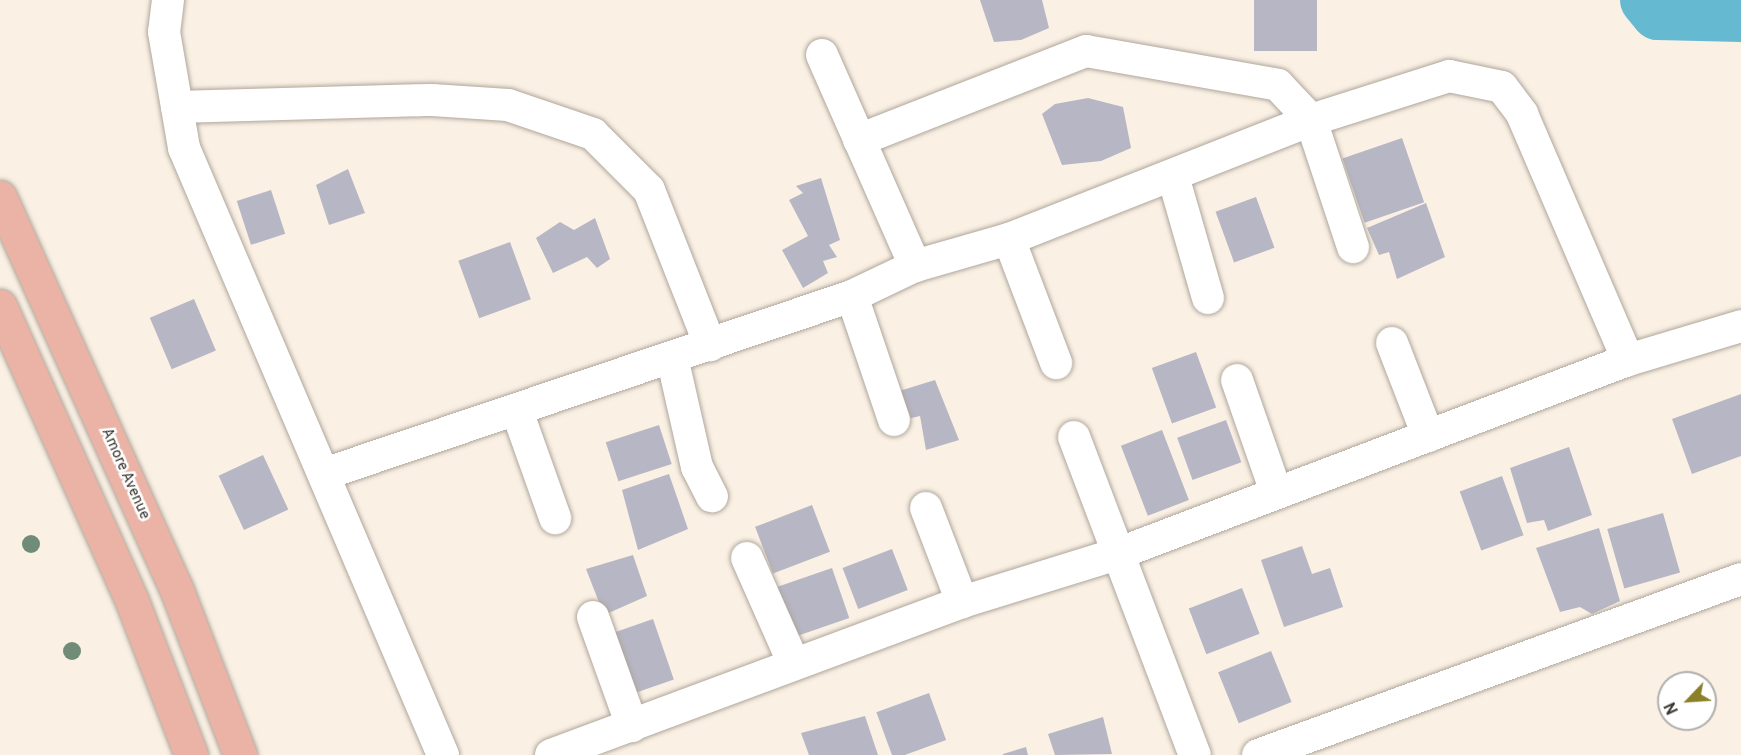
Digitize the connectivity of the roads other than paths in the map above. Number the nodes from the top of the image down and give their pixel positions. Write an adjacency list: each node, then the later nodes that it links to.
1 (168, 0): 3 (street)
2 (822, 55): 5 (street)
3 (177, 107): 16 (street); 25 (street)
4 (1311, 120): 5 (street); 6 (street); 9 (street); 18 (street)
5 (859, 140): 10 (street)
6 (1173, 176): 8 (street); 12 (street)
7 (0, 197): 38 (main road, Amore Avenue)
8 (1009, 239): 10 (street); 19 (street)
9 (1353, 247)
10 (915, 266): 11 (street)
11 (852, 296): 16 (street); 22 (street)
12 (1208, 298)
13 (0, 306): 37 (main road)
14 (1741, 326): 18 (street)
15 (1392, 343): 23 (street)
16 (710, 345): 17 (street)
17 (672, 357): 21 (street); 27 (street)
18 (1628, 360): 23 (street)
19 (1056, 363)
20 (1237, 380): 26 (street)
21 (517, 411): 25 (street); 29 (street)
22 (894, 420)
23 (1428, 436): 26 (street)
24 (1074, 437): 30 (street)
25 (327, 473): 39 (street)
26 (1276, 492): 30 (street)
27 (712, 496)
28 (926, 508): 33 (street)
29 (555, 518)
30 (1117, 554): 33 (street); 41 (street)
31 (747, 558): 35 (street)
32 (1741, 579): 42 (street)
33 (962, 602): 35 (street)
34 (593, 617): 36 (street)
35 (794, 664): 36 (street)
36 (632, 726): 40 (street)
37 (191, 755)
38 (240, 755)
39 (443, 755)
40 (551, 755)
41 (1195, 755)
42 (1258, 755)

